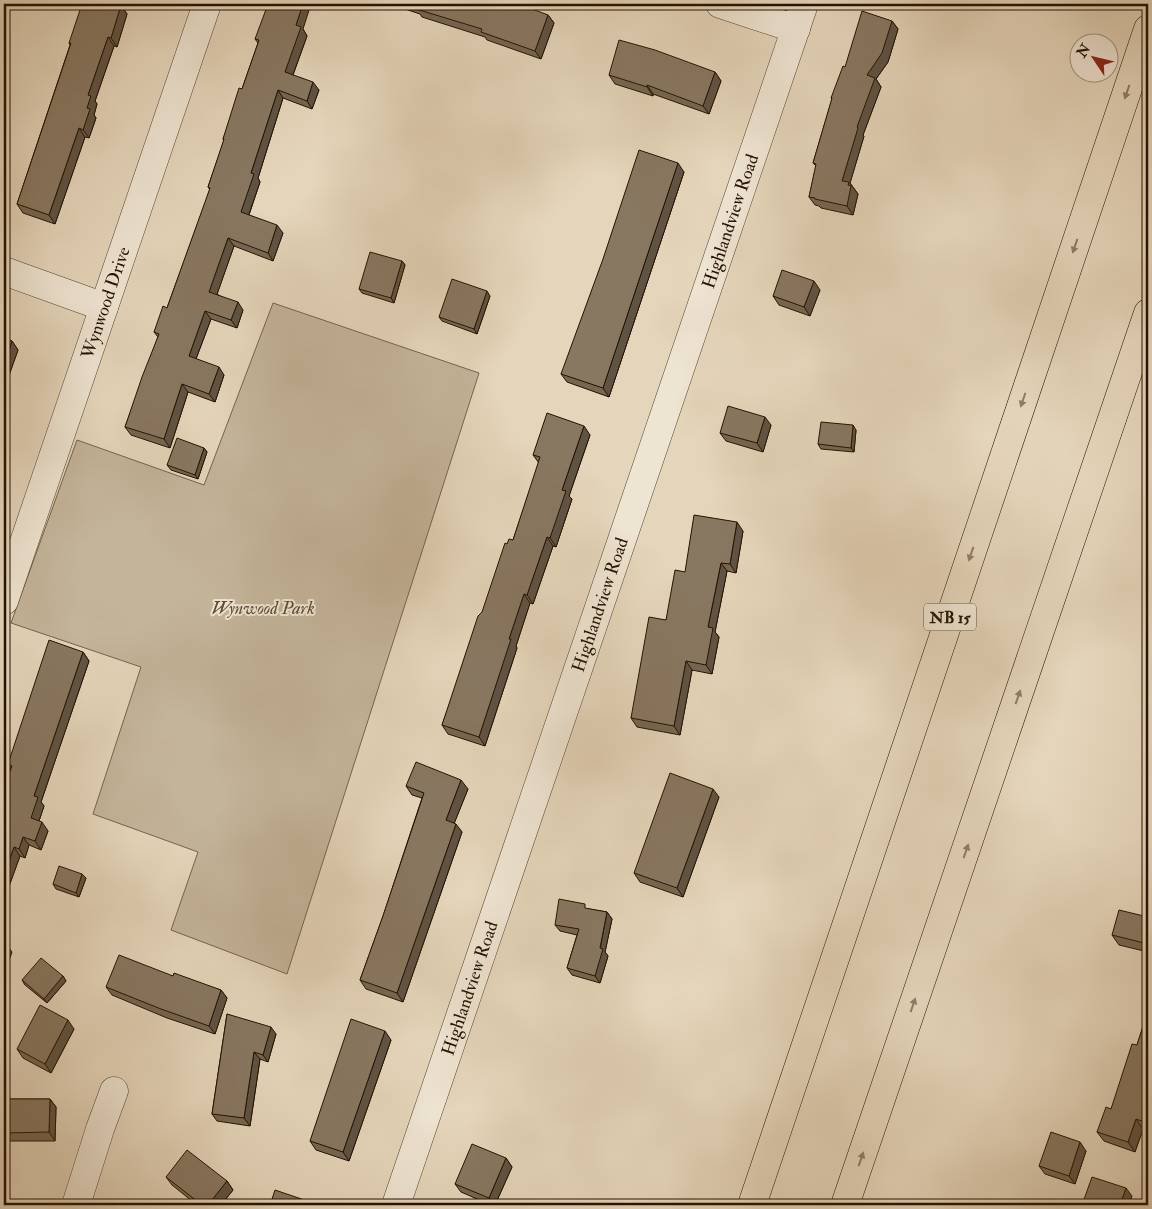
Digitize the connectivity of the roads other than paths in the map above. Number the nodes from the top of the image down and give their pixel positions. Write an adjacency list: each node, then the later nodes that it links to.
1 (206, 4): 7 (street, Wynwood Drive)
2 (720, 4): 4 (street)
3 (804, 4): 4 (street, Highlandview Road)
4 (796, 29): 12 (street, Highlandview Road)
5 (1148, 29): 13 (highway, NB 15, one-way to 13)
6 (4, 270): 7 (street)
7 (104, 307): 9 (street, Wynwood Drive)
8 (1148, 313): 14 (highway, one-way to 8)
9 (4, 600)
10 (114, 1091): 11 (street)
11 (76, 1205)
12 (396, 1205)
13 (752, 1205)
14 (846, 1205)

